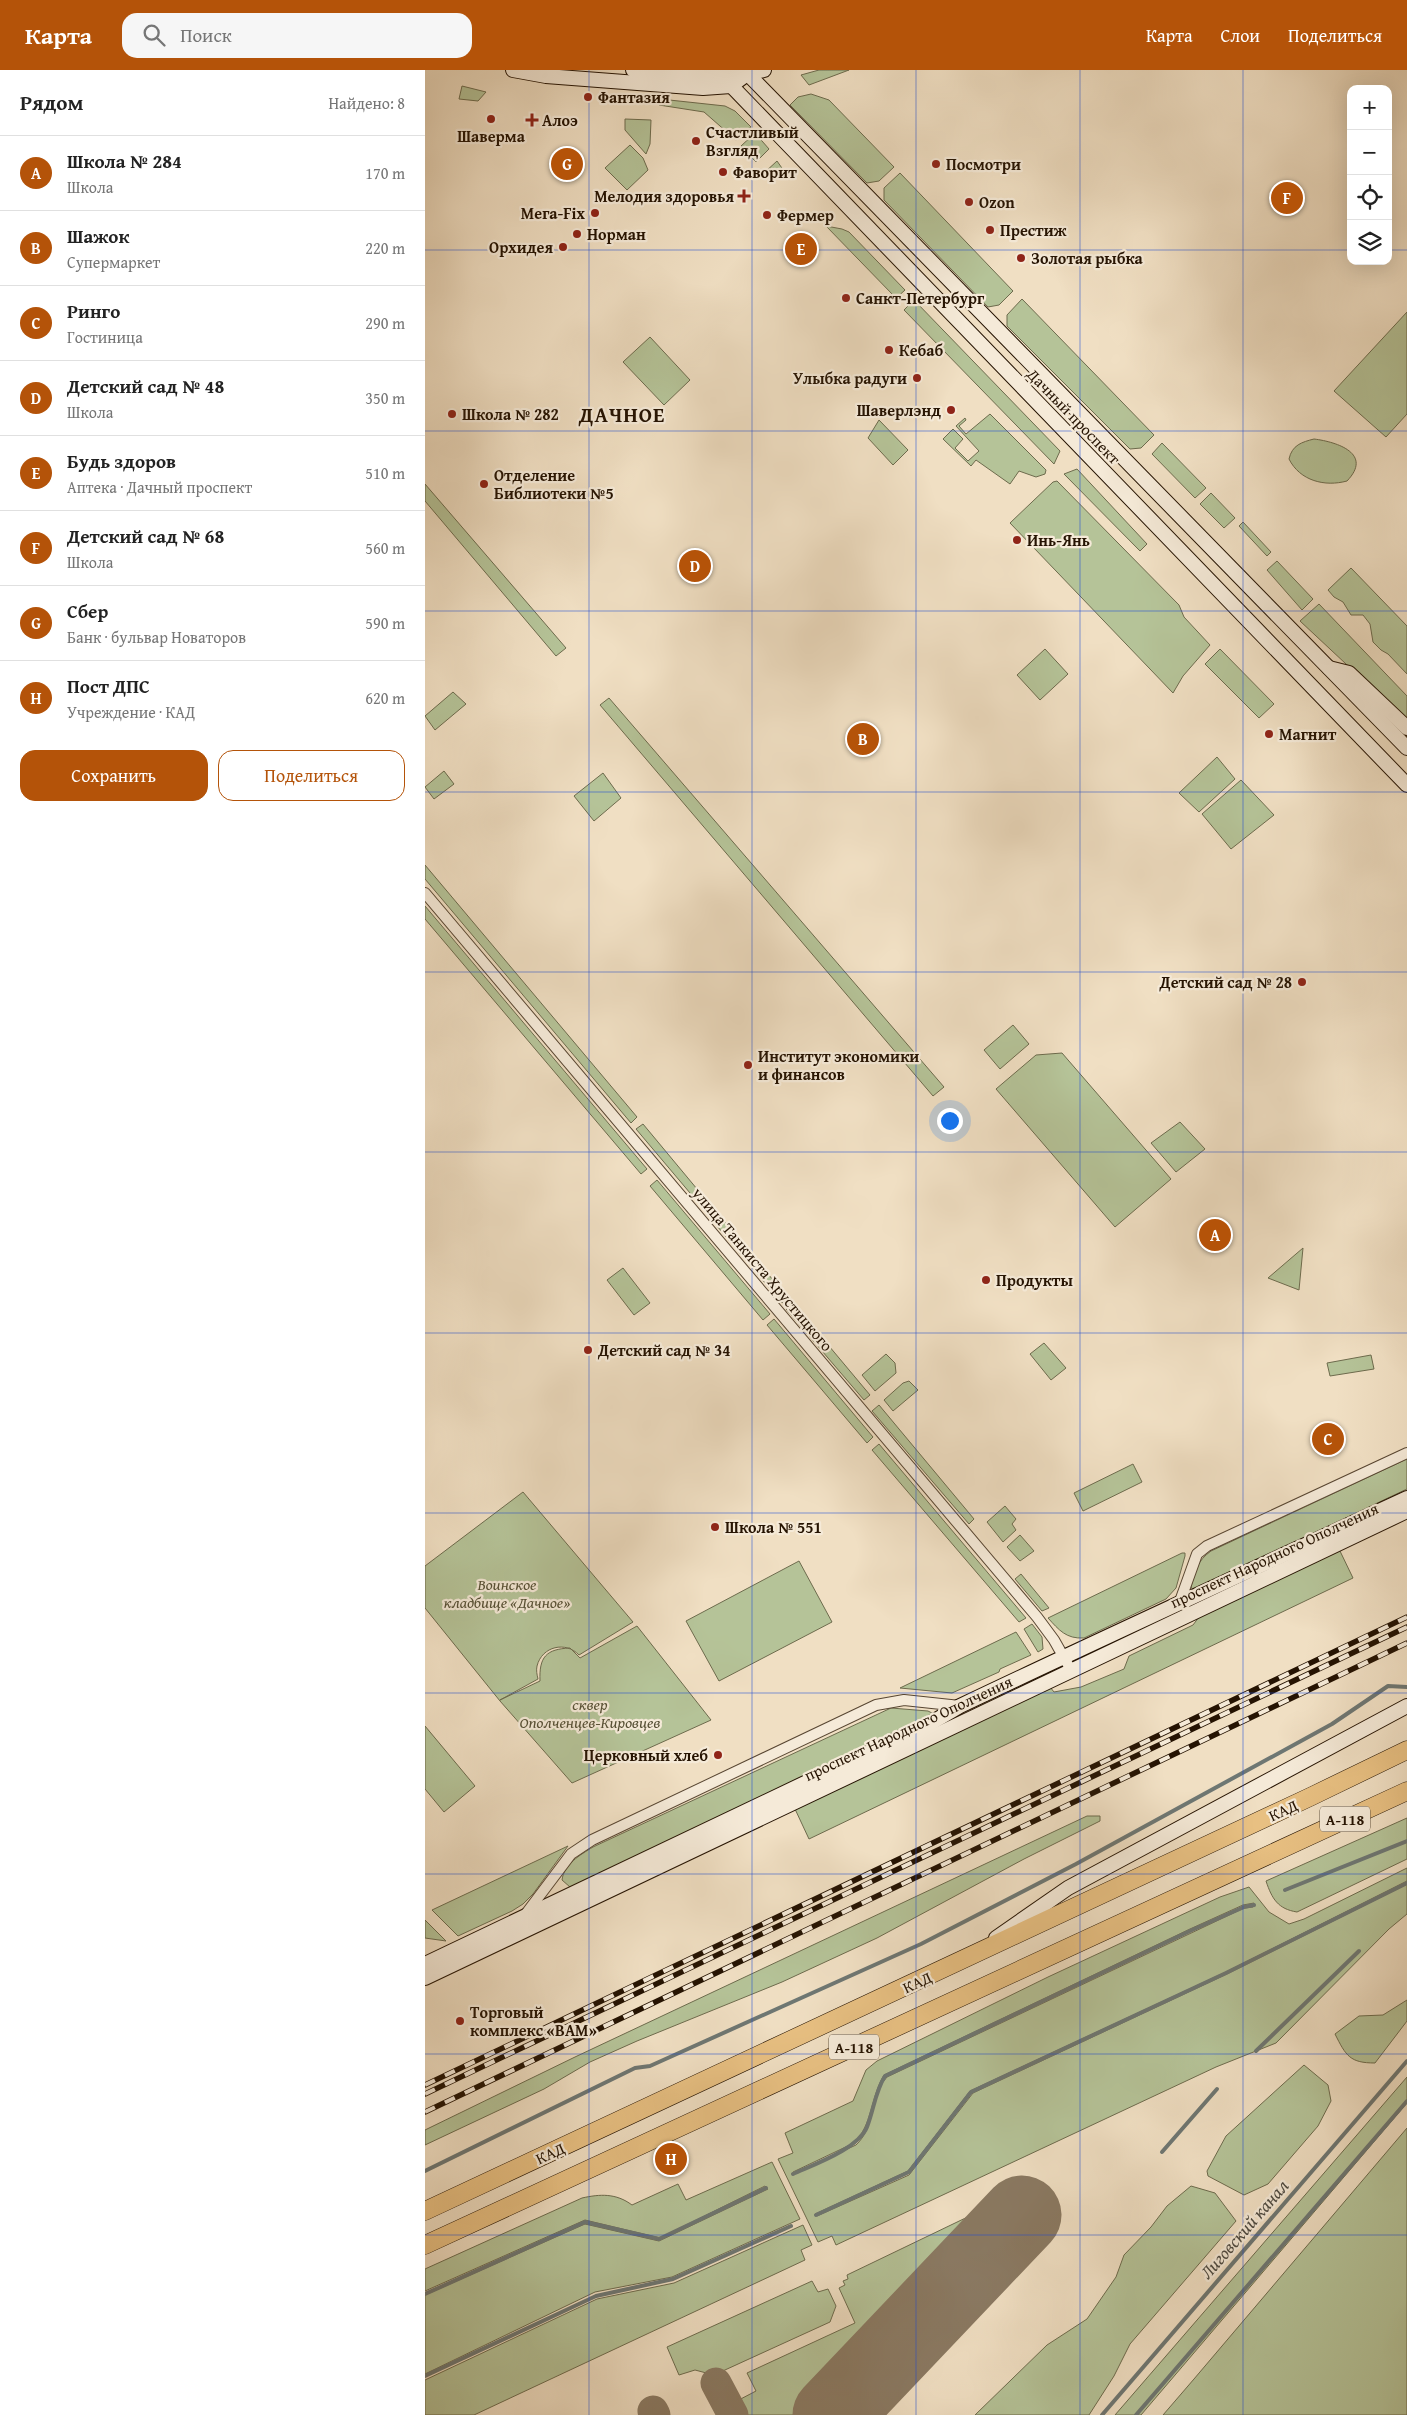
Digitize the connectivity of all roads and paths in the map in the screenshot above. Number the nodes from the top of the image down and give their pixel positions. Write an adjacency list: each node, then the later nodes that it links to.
1 (513, 70): 7 (main road)
2 (633, 70): 4 (main road)
3 (764, 70): 6 (main road)
4 (655, 71): 5 (main road)
5 (718, 72): 6 (main road); 7 (main road, Дачный проспект)
6 (745, 72): 7 (main road); 8 (main road, Дачный проспект)
7 (731, 86): 11 (main road, Дачный проспект)
8 (1329, 668): 9 (main road); 10 (main road, Дачный проспект)
9 (1407, 728)
10 (1407, 748)
11 (1407, 786)
12 (425, 893): 17 (street, улица Танкиста Хрустицкого)
13 (1407, 1453): 16 (street)
14 (1407, 1498): 16 (main road, проспект Народного Ополчения)
15 (1407, 1511): 18 (main road, проспект Народного Ополчения)
16 (1179, 1604): 17 (main road, проспект Народного Ополчения)
17 (1063, 1657): 18 (street, улица Танкиста Хрустицкого); 19 (main road, проспект Народного Ополчения)
18 (1071, 1670): 25 (main road, проспект Народного Ополчения)
19 (960, 1706): 23 (main road, проспект Народного Ополчения); 23 (street)
20 (1402, 1708): 24 (main road)
21 (1407, 1750): 24 (highway, КАД / А-118)
22 (1407, 1791): 27 (highway, КАД / А-118)
23 (524, 1917): 25 (main road, проспект Народного Ополчения)
24 (968, 1957): 26 (highway, КАД / А-118)
25 (428, 1966)
26 (425, 2211)
27 (425, 2245)

